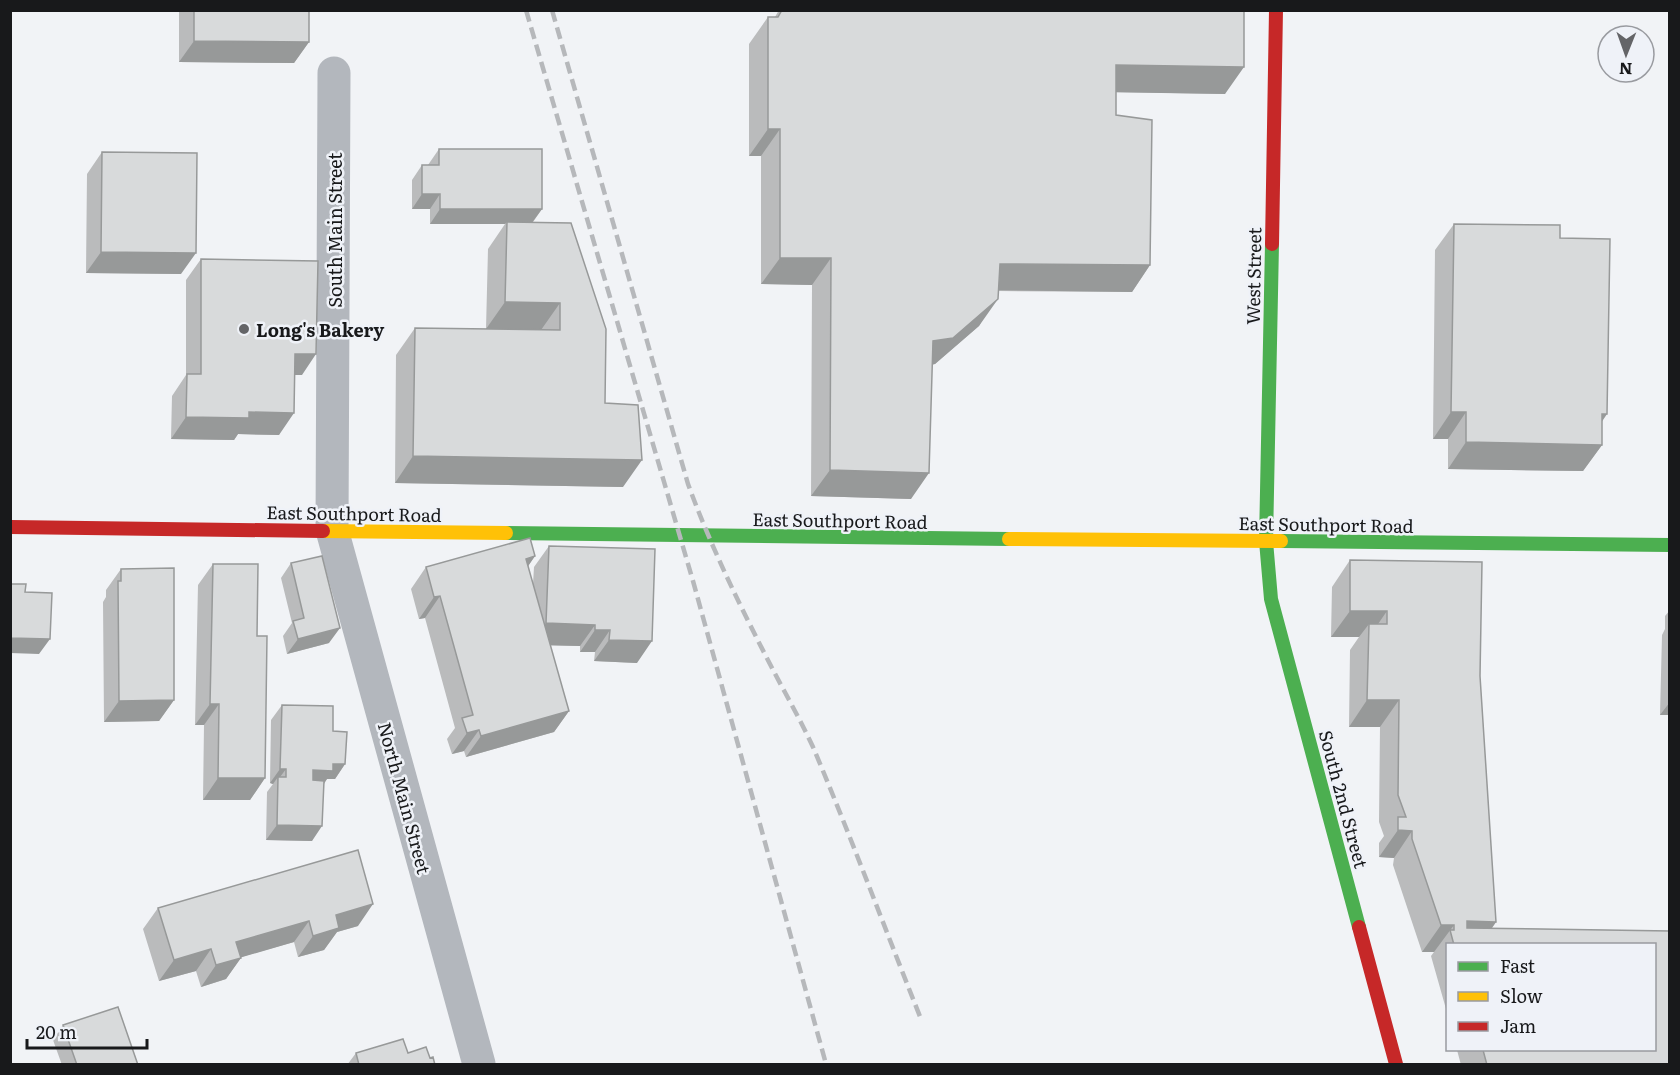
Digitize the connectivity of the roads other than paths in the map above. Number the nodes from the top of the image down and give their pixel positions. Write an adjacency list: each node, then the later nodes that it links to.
1 (1276, 10): 5 (main road, West Street)
2 (334, 73): 4 (street, South Main Street)
3 (10, 527): 4 (main road, East Southport Road)
4 (332, 530): 5 (main road, East Southport Road); 7 (street, North Main Street)
5 (1266, 542): 6 (main road, East Southport Road); 8 (main road, South 2nd Street)
6 (1670, 545)
7 (479, 1065)
8 (1396, 1065)

